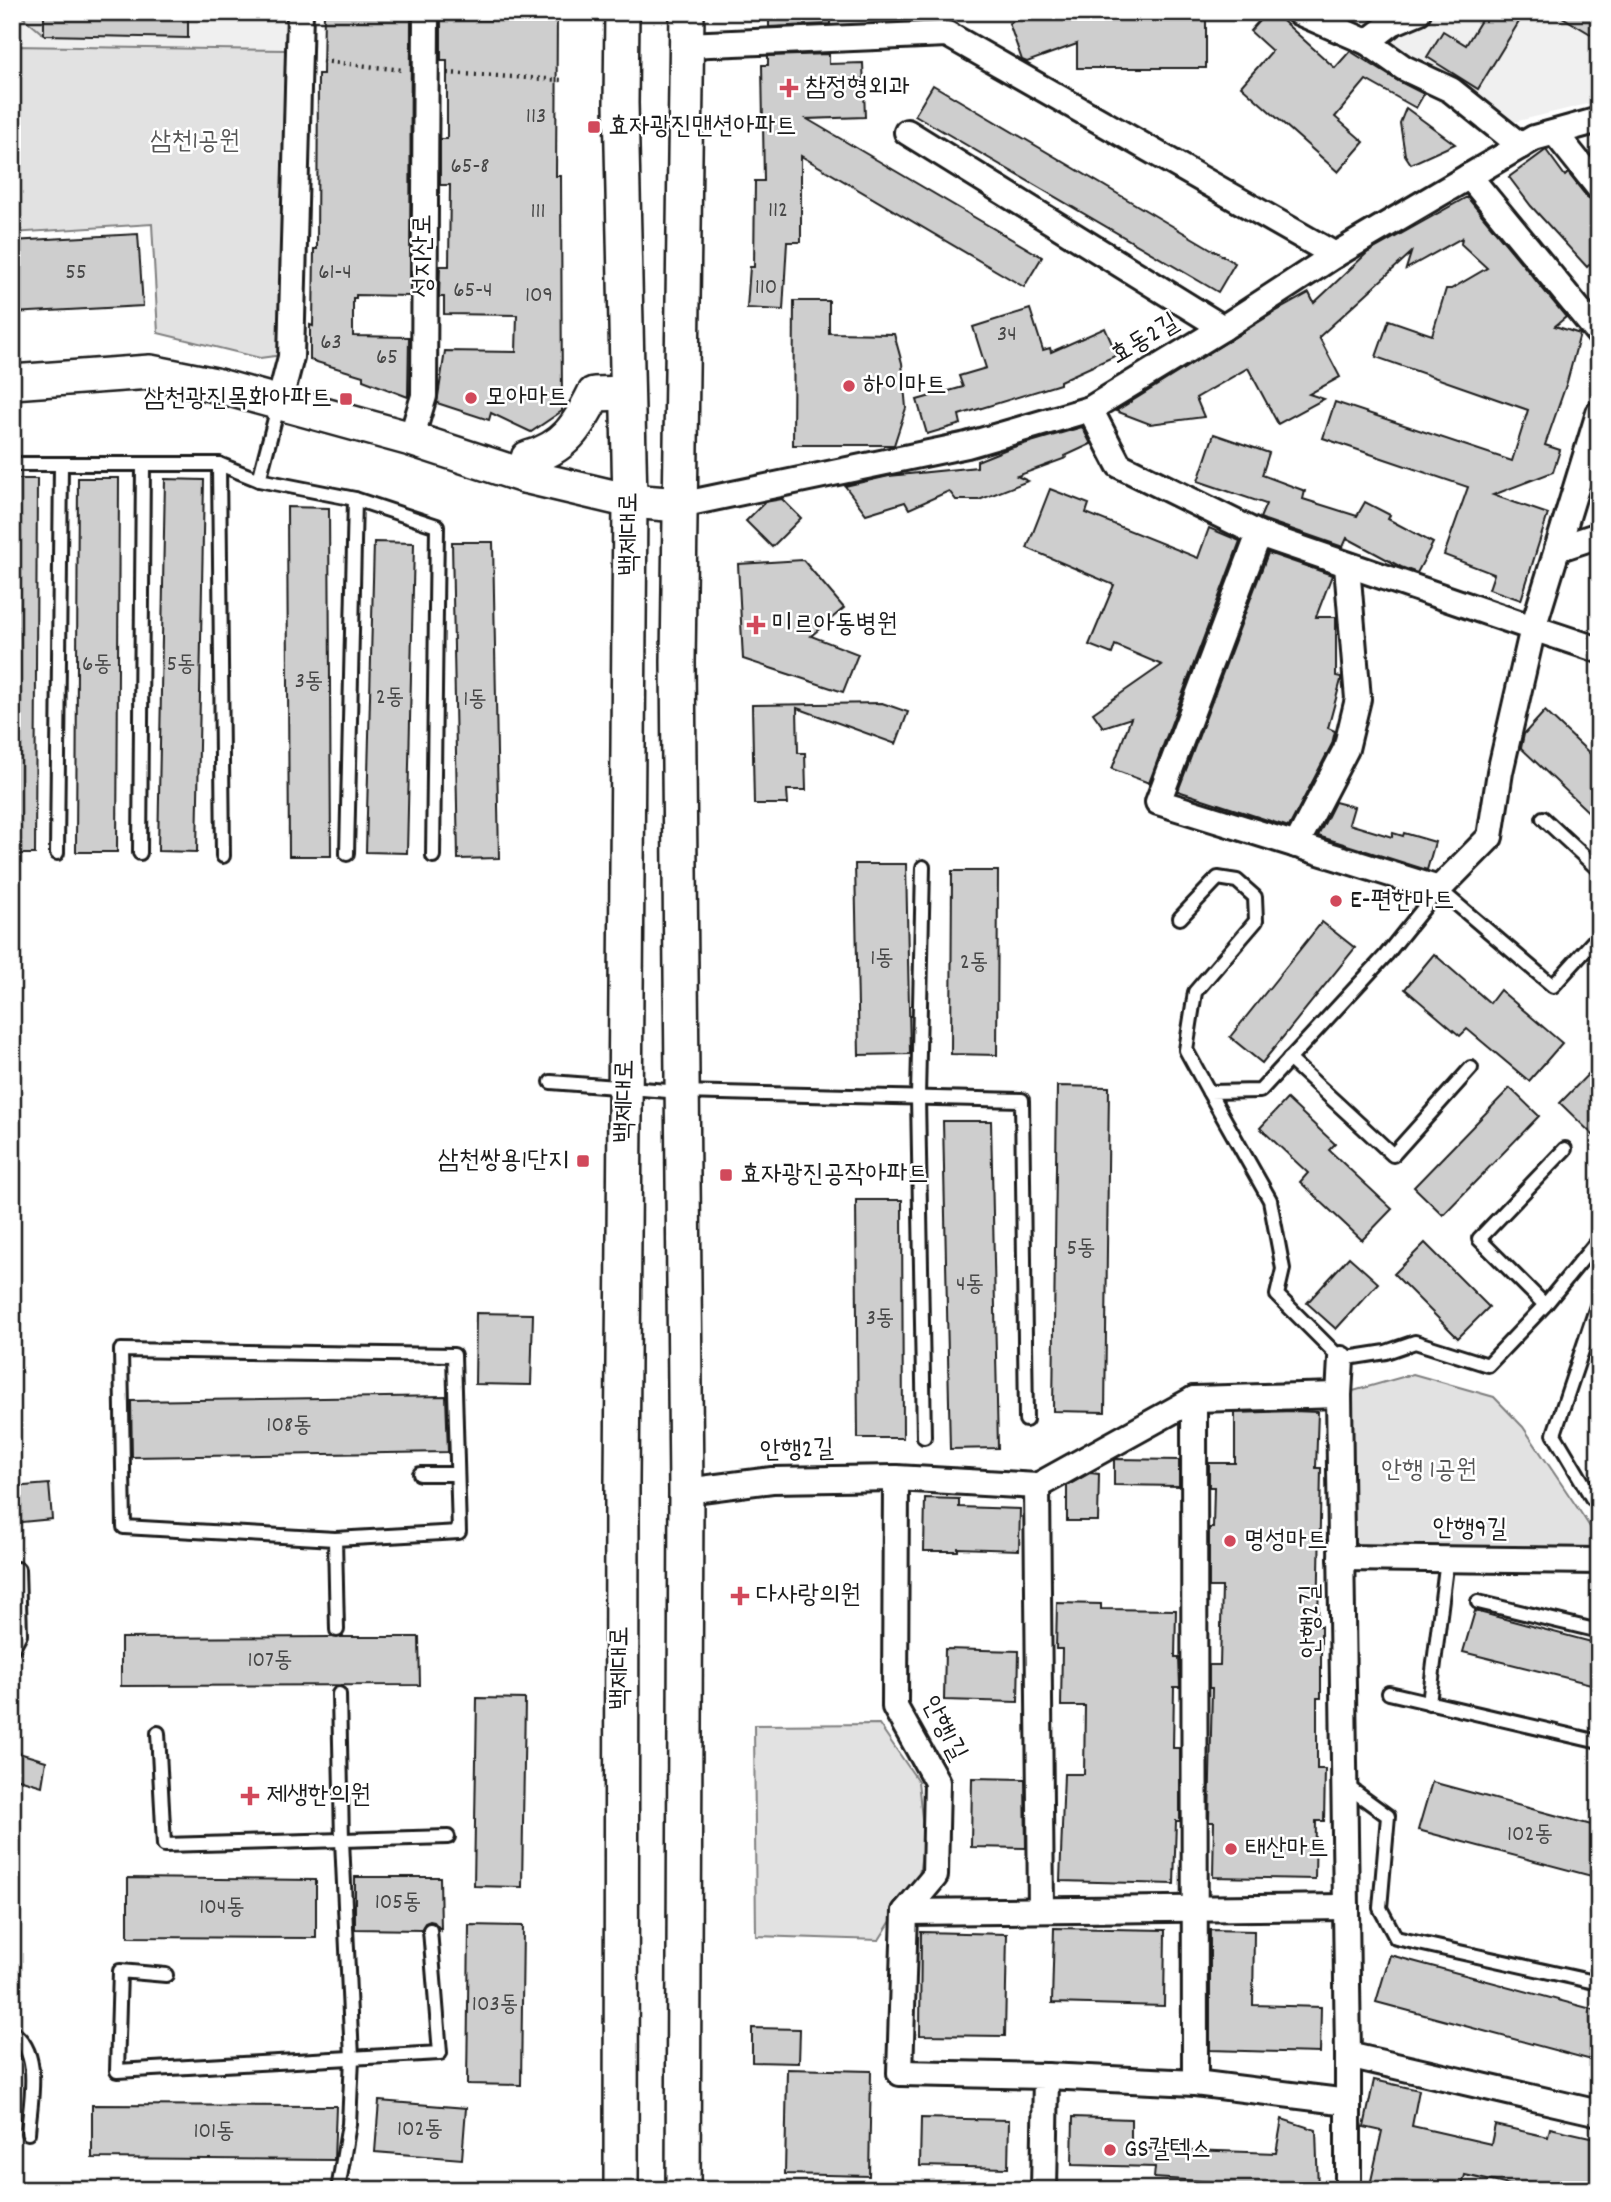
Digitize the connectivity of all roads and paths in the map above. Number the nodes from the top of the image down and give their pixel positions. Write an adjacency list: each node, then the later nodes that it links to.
1 (300, 12): 21 (street)
2 (426, 12): 24 (street, 성지산로)
3 (622, 12): 20 (street, 백제대로)
4 (687, 12): 9 (street, 백제대로)
5 (1297, 12): 8 (street)
6 (1418, 12): 8 (street)
7 (950, 23): 9 (street); 16 (street)
8 (1367, 42): 13 (street)
9 (686, 45): 34 (street, 백제대로)
10 (1599, 120): 12 (street, 효동2길)
11 (906, 132): 17 (street)
12 (1555, 133): 13 (street, 효동2길); 15 (street)
13 (1521, 146): 14 (street, 효동2길)
14 (1469, 176): 16 (street, 효동2길); 18 (street)
15 (1599, 188)
16 (1335, 255): 17 (street, 효동2길)
17 (1223, 328): 22 (street, 효동2길)
18 (1599, 334)
19 (12, 382): 21 (street)
20 (627, 393): 29 (street); 33 (street, 백제대로)
21 (279, 403): 24 (street); 31 (lane)
22 (1090, 409): 34 (street, 효동2길); 35 (street)
23 (1599, 413): 30 (street)
24 (411, 439): 29 (street)
25 (12, 464): 26 (lane)
26 (61, 464): 27 (lane); 43 (lane)
27 (143, 464): 28 (lane); 44 (lane)
28 (219, 464): 31 (lane); 46 (lane)
29 (524, 476): 33 (street)
30 (1588, 478): 37 (street)
31 (259, 480): 32 (lane)
32 (355, 499): 45 (lane); 47 (lane)
33 (630, 501): 34 (street); 56 (street, 백제대로)
34 (680, 505): 57 (street, 백제대로)
35 (1259, 534): 38 (street); 42 (street)
36 (1599, 536): 37 (street)
37 (1557, 549): 39 (street)
38 (1347, 566): 39 (street); 42 (street)
39 (1533, 628): 40 (street); 50 (street)
40 (1599, 650)
41 (1543, 818): 49 (lane)
42 (1296, 845): 50 (street)
43 (57, 853)
44 (140, 853)
45 (347, 854)
46 (223, 856)
47 (433, 856)
48 (923, 867): 59 (lane)
49 (1599, 870)
50 (1439, 889): 52 (lane); 53 (lane)
51 (1180, 918): 58 (lane)
52 (1599, 935)
53 (1289, 1059): 54 (lane); 58 (lane)
54 (1471, 1068)
55 (551, 1082): 56 (lane)
56 (626, 1088): 57 (lane); 108 (street, 백제대로)
57 (681, 1092): 59 (lane); 73 (street, 백제대로)
58 (1209, 1092): 64 (lane)
59 (918, 1097): 67 (lane); 68 (lane)
60 (1565, 1149): 63 (lane)
61 (1599, 1239): 63 (lane)
62 (1599, 1300): 74 (lane)
63 (1545, 1304): 64 (lane)
64 (1341, 1359): 65 (street, 안행2길)
65 (1339, 1395): 66 (street); 76 (street, 안행2길)
66 (1194, 1399): 72 (street); 93 (street)
67 (1026, 1420)
68 (924, 1437)
69 (420, 1474): 70 (lane)
70 (457, 1474): 75 (lane); 75 (lane)
71 (896, 1478): 72 (street, 안행2길); 73 (street, 안행2길); 95 (street, 안행1길)
72 (1037, 1486): 94 (street)
73 (686, 1491): 109 (street, 백제대로)
74 (1599, 1501)
75 (335, 1539): 81 (lane)
76 (1341, 1558): 77 (street, 안행9길); 89 (street, 안행2길)
77 (1447, 1559): 78 (street, 안행9길); 86 (lane)
78 (1599, 1561)
79 (18, 1569): 83 (lane)
80 (1478, 1602): 82 (lane)
81 (337, 1630)
82 (1599, 1631)
83 (12, 1649)
84 (1389, 1693): 86 (lane)
85 (339, 1694): 91 (lane)
86 (1429, 1703): 88 (lane)
87 (158, 1733): 91 (lane)
88 (1599, 1742)
89 (1344, 1783): 92 (street, 안행2길); 98 (lane)
90 (448, 1837): 91 (lane)
91 (342, 1840): 101 (lane)
92 (1346, 1907): 93 (street); 100 (street, 안행2길)
93 (1194, 1909): 94 (street); 103 (street)
94 (1041, 1910): 95 (street)
95 (905, 1912): 102 (street)
96 (430, 1930): 101 (lane)
97 (166, 1975): 101 (lane)
98 (1599, 1983)
99 (12, 2032): 106 (lane)
100 (1348, 2055): 104 (street, 안행2길); 105 (street)
101 (352, 2058): 107 (lane)
102 (1046, 2076): 103 (street); 110 (street)
103 (1195, 2084): 104 (street)
104 (1348, 2102): 111 (street, 안행2길)
105 (1599, 2113)
106 (28, 2133)
107 (338, 2190)
108 (621, 2190)
109 (683, 2190)
110 (1044, 2190)
111 (1348, 2190)

